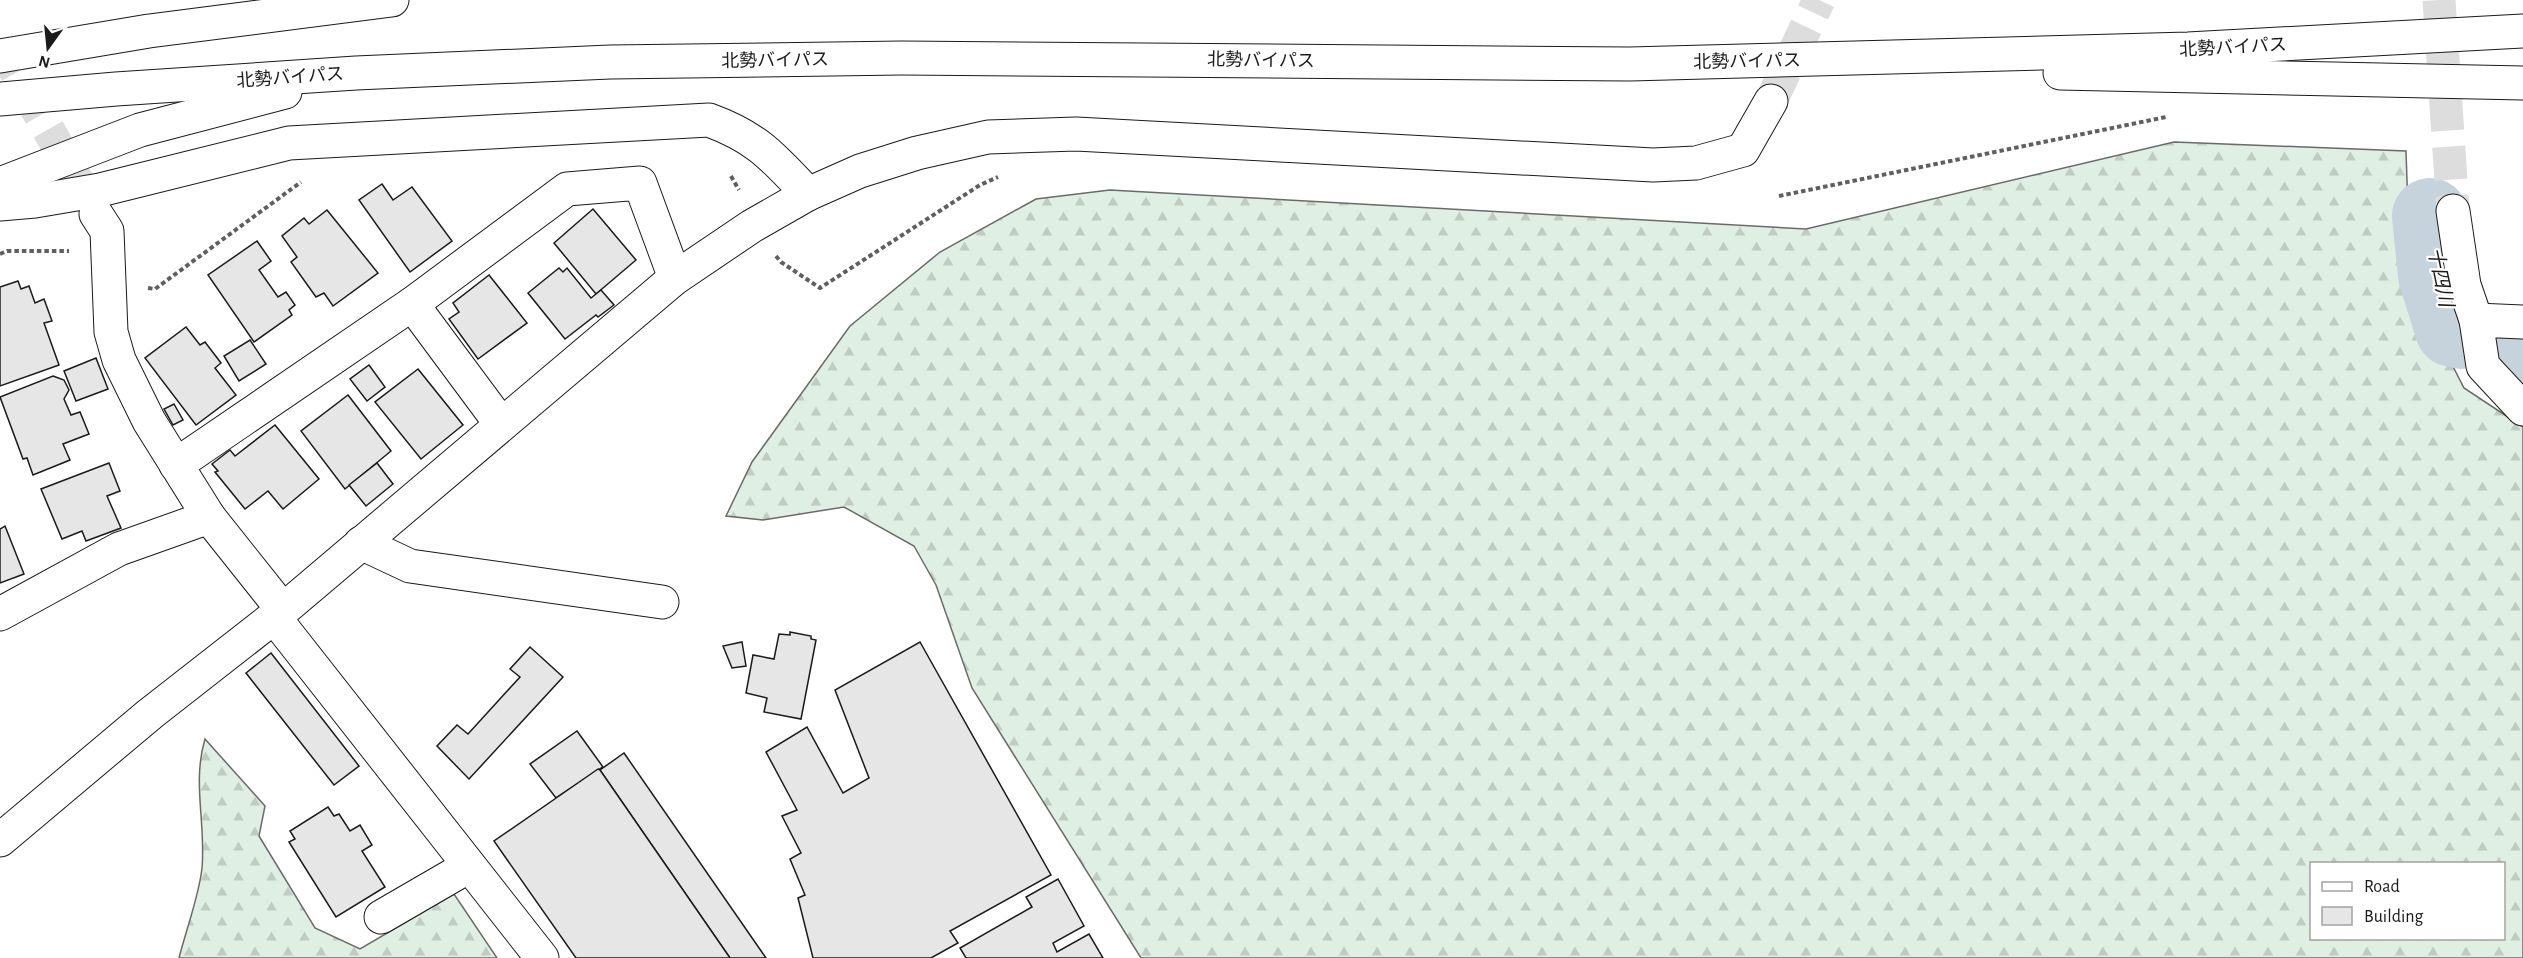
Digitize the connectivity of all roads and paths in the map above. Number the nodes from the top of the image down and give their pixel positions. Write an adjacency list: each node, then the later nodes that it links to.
1 (392, 0): 3 (main road)
2 (2523, 31): 4 (main road, 北勢バイパス)
3 (0, 56)
4 (1630, 63): 5 (main road, 北勢バイパス); 6 (main road)
5 (356, 73): 7 (main road, 北勢バイパス); 13 (main road)
6 (2523, 83)
7 (0, 99)
8 (1772, 100): 14 (main road)
9 (2168, 116): 15 (path)
10 (725, 167): 19 (path)
11 (1000, 176): 19 (path)
12 (307, 178): 23 (path)
13 (0, 184)
14 (808, 194): 16 (main road); 19 (main road)
15 (1779, 196)
16 (0, 204)
17 (2453, 211): 25 (main road)
18 (96, 214): 20 (main road)
19 (752, 226): 22 (main road)
20 (109, 249): 21 (path); 23 (main road)
21 (0, 254)
22 (675, 278): 24 (main road); 28 (main road)
23 (110, 282): 29 (main road)
24 (412, 304): 28 (main road); 29 (main road)
25 (2476, 320): 26 (main road); 27 (main road)
26 (2523, 322)
27 (2523, 409)
28 (501, 424): 31 (main road)
29 (176, 465): 30 (main road)
30 (209, 518): 33 (main road); 34 (main road)
31 (361, 543): 32 (main road); 34 (main road)
32 (662, 602)
33 (0, 614)
34 (279, 614): 35 (main road); 36 (main road)
35 (0, 840)
36 (469, 866): 37 (main road); 38 (main road)
37 (381, 917)
38 (542, 958)

